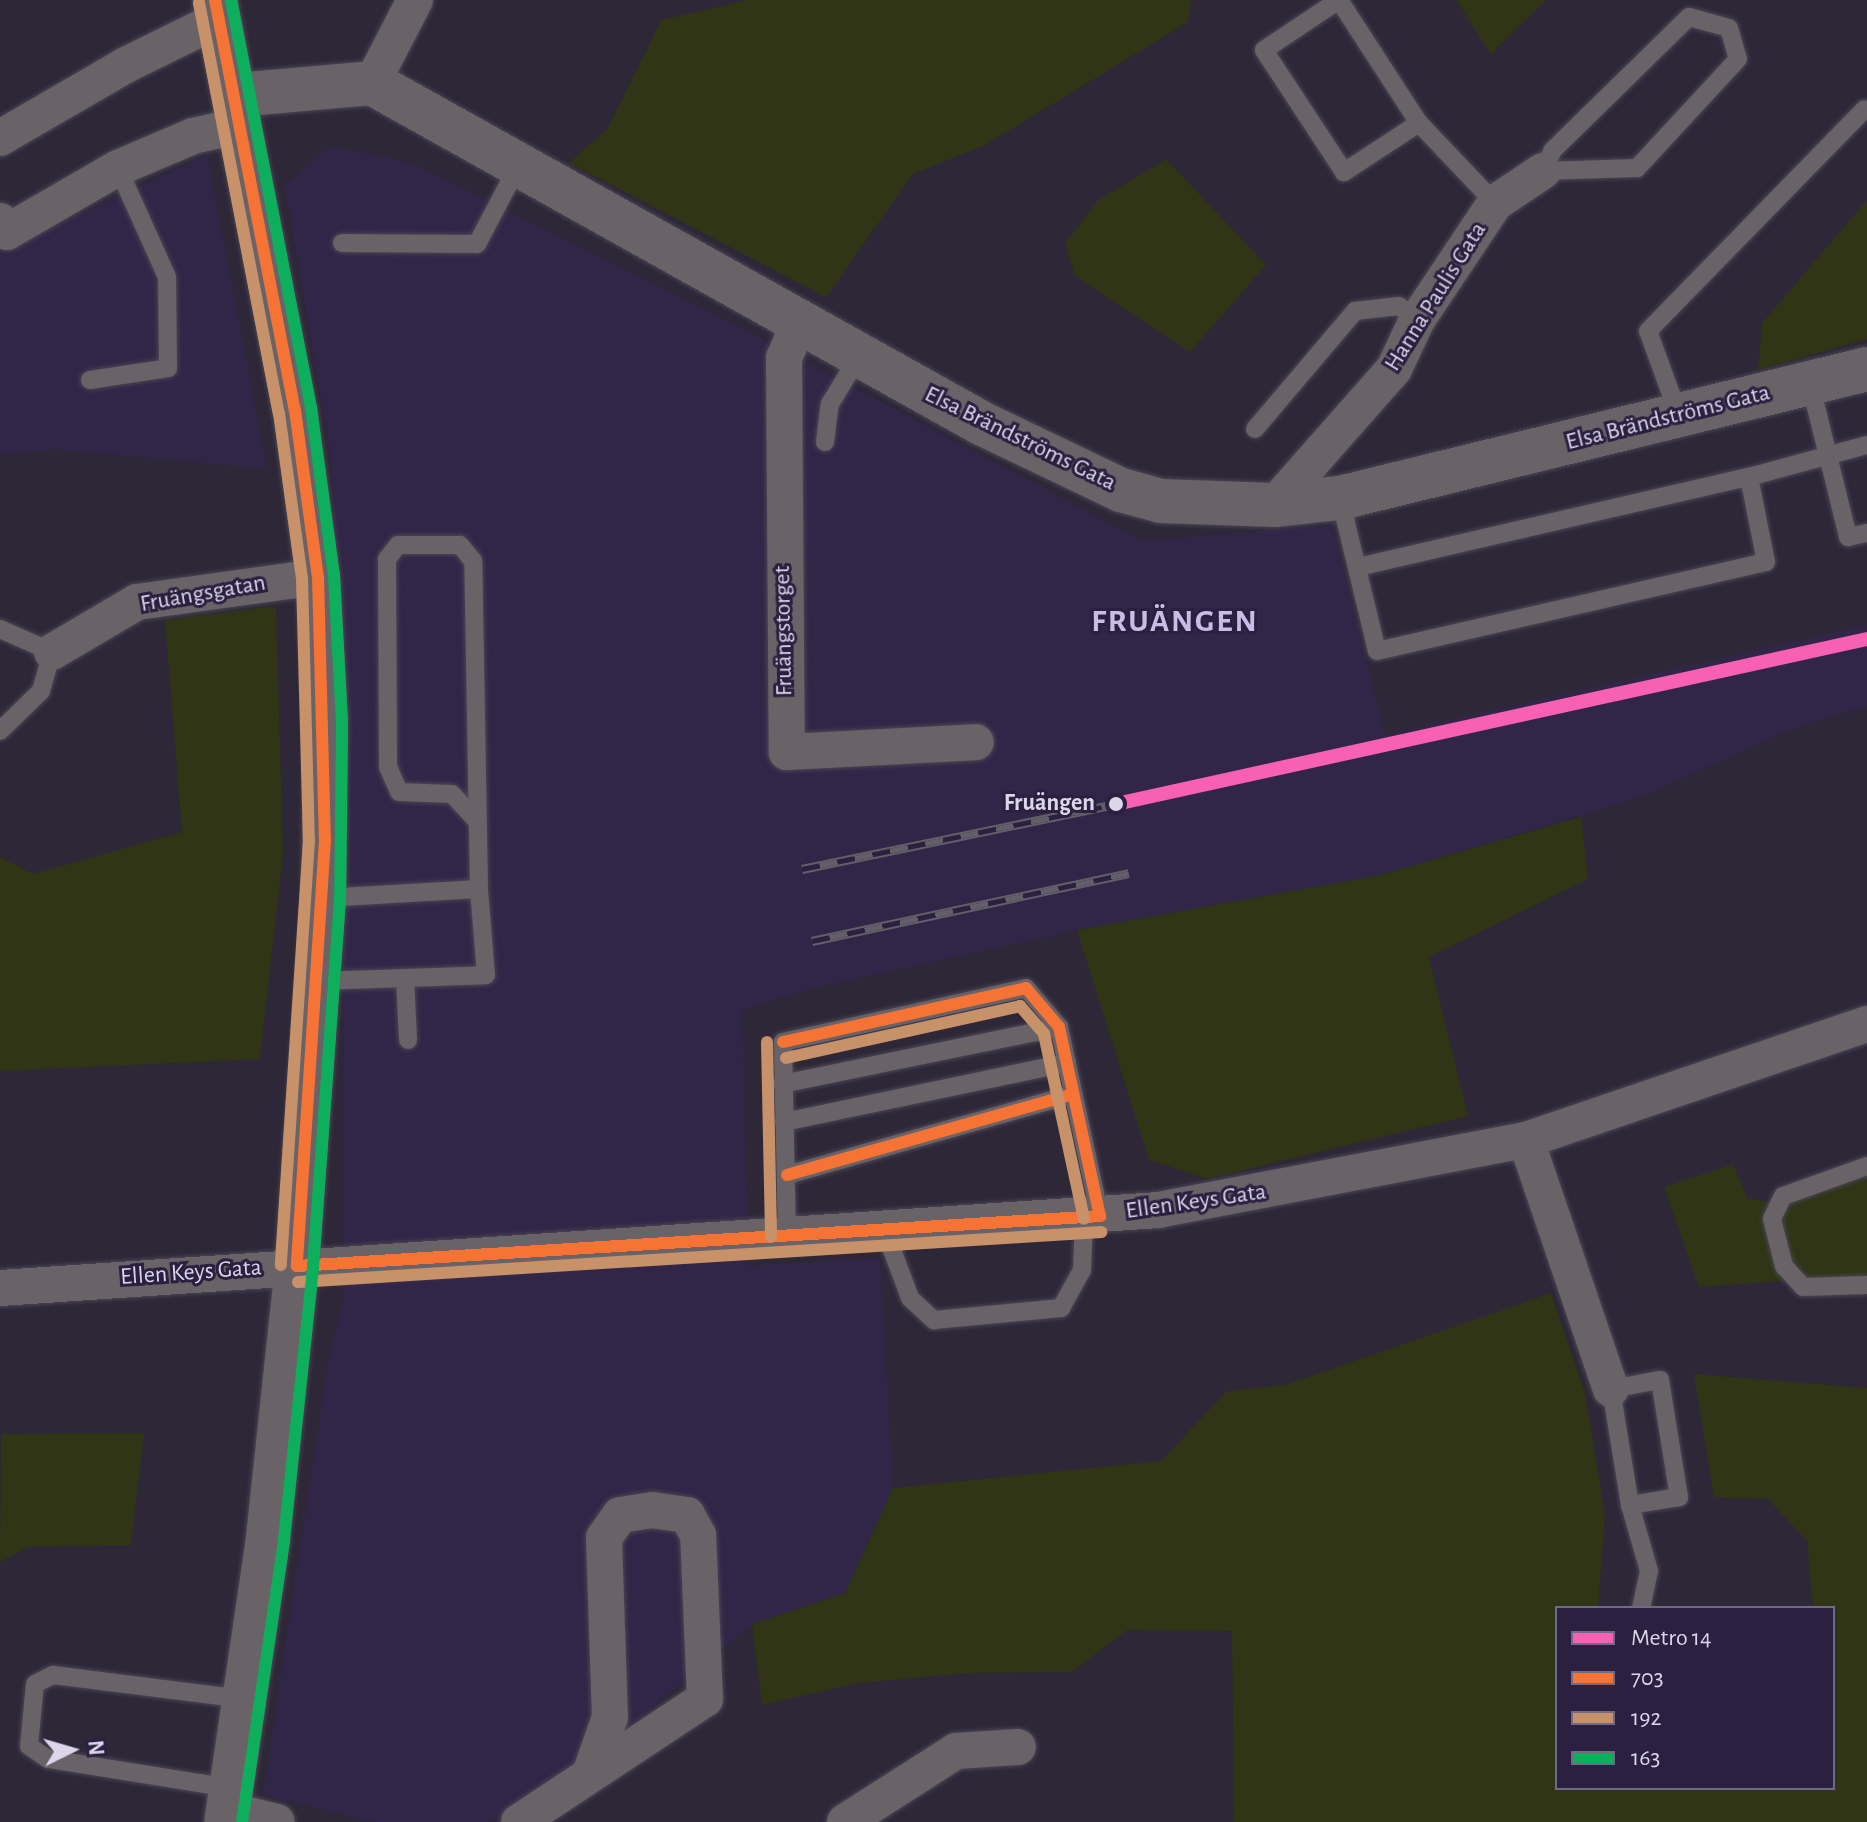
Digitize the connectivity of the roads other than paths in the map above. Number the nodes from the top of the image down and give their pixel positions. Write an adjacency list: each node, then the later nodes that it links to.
1 (415, 0): 3 (street)
2 (217, 9): 5 (street); 7 (street)
3 (372, 83): 5 (street); 9 (street, Elsa Brändströms Gata)
4 (1865, 109): 20 (lane)
5 (239, 110): 8 (street); 30 (street)
6 (1419, 123): 6 (lane); 11 (lane)
7 (0, 138)
8 (118, 168): 12 (street); 18 (lane)
9 (517, 168): 13 (lane); 15 (street, Elsa Brändströms Gata)
10 (1543, 171): 10 (lane); 11 (street, Hanna Paulis Gata)
11 (1495, 203): 14 (street, Hanna Paulis Gata)
12 (0, 221)
13 (342, 243)
14 (1417, 320): 21 (lane); 27 (street, Hanna Paulis Gata)
15 (799, 323): 16 (street, Elsa Brändströms Gata); 34 (street, Fruängstorget)
16 (859, 356): 22 (lane); 27 (street, Elsa Brändströms Gata)
17 (1867, 369): 19 (street, Elsa Brändströms Gata)
18 (90, 380)
19 (1810, 383): 20 (street, Elsa Brändströms Gata); 24 (lane)
20 (1679, 416): 26 (street, Elsa Brändströms Gata)
21 (1255, 429)
22 (825, 442)
23 (1867, 445): 24 (lane)
24 (1828, 454): 25 (lane); 28 (lane)
25 (1749, 477): 29 (lane); 29 (lane)
26 (1340, 498): 27 (street, Elsa Brändströms Gata); 29 (lane)
27 (1274, 505)
28 (1867, 533)
29 (1358, 567)
30 (318, 577): 32 (street, Fruängsgatan); 37 (street)
31 (0, 629): 32 (lane)
32 (52, 652): 33 (lane)
33 (0, 731)
34 (976, 742)
35 (477, 821): 35 (lane); 36 (lane)
36 (479, 889): 37 (lane); 38 (lane)
37 (324, 898): 39 (street)
38 (405, 978): 39 (lane); 42 (lane)
39 (318, 981): 53 (street)
40 (1867, 1024): 47 (street, Ellen Keys Gata)
41 (1059, 1027): 43 (lane); 44 (lane); 44 (lane)
42 (408, 1040)
43 (1067, 1063): 45 (lane); 46 (lane)
44 (782, 1084): 46 (lane)
45 (1073, 1094): 49 (lane); 50 (lane)
46 (784, 1122): 49 (lane)
47 (1526, 1140): 50 (street, Ellen Keys Gata); 56 (street)
48 (1867, 1166): 54 (lane)
49 (787, 1175): 52 (lane)
50 (1092, 1216): 51 (street, Ellen Keys Gata); 51 (lane)
51 (885, 1231): 52 (street, Ellen Keys Gata)
52 (787, 1237): 53 (street, Ellen Keys Gata)
53 (297, 1266): 55 (street, Ellen Keys Gata); 59 (street)
54 (1867, 1285)
55 (0, 1288)
56 (1611, 1389): 57 (lane); 57 (lane)
57 (1630, 1505): 58 (lane)
58 (1641, 1606)
59 (247, 1699): 62 (street); 62 (lane)
60 (1018, 1747): 65 (street)
61 (590, 1774): 61 (street); 64 (street)
62 (229, 1807): 63 (street)
63 (277, 1822)
64 (519, 1822)
65 (845, 1822)

